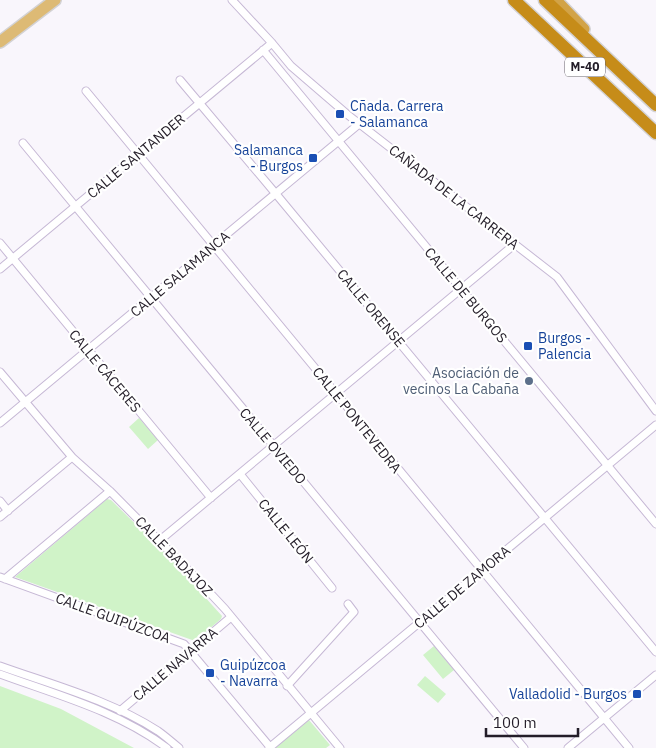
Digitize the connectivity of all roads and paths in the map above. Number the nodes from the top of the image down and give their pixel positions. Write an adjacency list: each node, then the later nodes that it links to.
1 (55, 0): 6 (main road)
2 (232, 0): 7 (street, CAÑADA DE LA CARRERA)
3 (514, 0): 17 (highway, M-40)
4 (545, 0): 10 (highway, M-40)
5 (556, 0): 10 (highway)
6 (0, 42)
7 (272, 43): 8 (street, CALLE SANTANDER); 9 (street, CAÑADA DE LA CARRERA)
8 (263, 50): 11 (street, CALLE DE BURGOS); 14 (street, CALLE SANTANDER)
9 (279, 51): 11 (street); 16 (street, CAÑADA DE LA CARRERA)
10 (608, 60): 15 (highway, M-40)
11 (276, 66): 18 (street, CALLE DE BURGOS)
12 (180, 80): 14 (street, CALLE ORENSE)
13 (86, 91): 20 (street, CALLE PONTEVEDRA)
14 (200, 103): 20 (street, CALLE SANTANDER); 21 (street, CALLE ORENSE)
15 (656, 105)
16 (359, 124): 18 (street, CALLE SALAMANCA); 24 (street, CAÑADA DE LA CARRERA)
17 (656, 133)
18 (339, 142): 21 (street, CALLE SALAMANCA); 28 (street, CALLE DE BURGOS)
19 (23, 143): 22 (street, CALLE OVIEDO)
20 (138, 155): 22 (street, CALLE SANTANDER); 25 (street, CALLE PONTEVEDRA)
21 (276, 194): 25 (street, CALLE SALAMANCA); 30 (street, CALLE ORENSE)
22 (75, 206): 26 (street, CALLE SANTANDER); 29 (street, CALLE OVIEDO)
23 (0, 243): 26 (street, CALLE CÁCERES)
24 (515, 244): 28 (street); 35 (street, CAÑADA DE LA CARRERA)
25 (214, 245): 29 (street, CALLE SALAMANCA); 33 (street, CALLE PONTEVEDRA)
26 (13, 258): 27 (street, CALLE SANTANDER); 31 (street, CALLE CÁCERES)
27 (0, 269)
28 (462, 290): 30 (street); 40 (street, CALLE DE BURGOS)
29 (150, 298): 31 (street, CALLE SALAMANCA); 38 (street, CALLE OVIEDO)
30 (399, 342): 33 (street); 47 (street, CALLE ORENSE)
31 (88, 350): 34 (street, CALLE SALAMANCA); 43 (street, CALLE CÁCERES)
32 (0, 372): 34 (street, CALLE BADAJOZ)
33 (336, 394): 38 (street); 50 (street, CALLE PONTEVEDRA)
34 (25, 402): 36 (street, CALLE SALAMANCA); 39 (street, CALLE BADAJOZ)
35 (656, 411)
36 (0, 423)
37 (656, 425): 40 (street, CALLE DE ZAMORA)
38 (274, 446): 41 (street); 55 (street, CALLE OVIEDO)
39 (72, 457): 42 (street, CALLE BADAJOZ); 45 (street)
40 (607, 466): 47 (street, CALLE DE ZAMORA); 48 (street, CALLE DE BURGOS)
41 (240, 474): 43 (street); 52 (street, CALLE LEÓN)
42 (110, 491): 49 (street, CALLE BADAJOZ); 51 (street)
43 (211, 498): 49 (street)
44 (0, 501): 45 (street)
45 (8, 511): 46 (street)
46 (0, 517)
47 (544, 518): 50 (street, CALLE DE ZAMORA); 57 (street, CALLE ORENSE)
48 (656, 524)
49 (159, 541): 54 (street, CALLE BADAJOZ)
50 (482, 571): 55 (street, CALLE DE ZAMORA); 64 (street, CALLE PONTEVEDRA)
51 (3, 578): 56 (street, CALLE GUIPÚZCOA)
52 (332, 588)
53 (348, 604): 61 (street)
54 (231, 617): 56 (street, CALLE NAVARRA); 61 (street, CALLE BADAJOZ)
55 (420, 622): 63 (street, CALLE DE ZAMORA); 69 (street, CALLE OVIEDO)
56 (191, 652): 62 (street, CALLE NAVARRA); 65 (street, CALLE GUIPÚZCOA)
57 (656, 652)
58 (0, 666): 62 (street)
59 (0, 674): 67 (street)
60 (656, 675): 64 (street)
61 (287, 686): 63 (street, CALLE BADAJOZ)
62 (120, 711): 68 (street)
63 (311, 713): 65 (street, CALLE DE ZAMORA); 66 (street, CALLE BADAJOZ)
64 (604, 718): 70 (street); 71 (street, CALLE PONTEVEDRA)
65 (270, 747)
66 (337, 747)
67 (167, 748)
68 (179, 748)
69 (524, 748)
70 (568, 748)
71 (629, 748)

